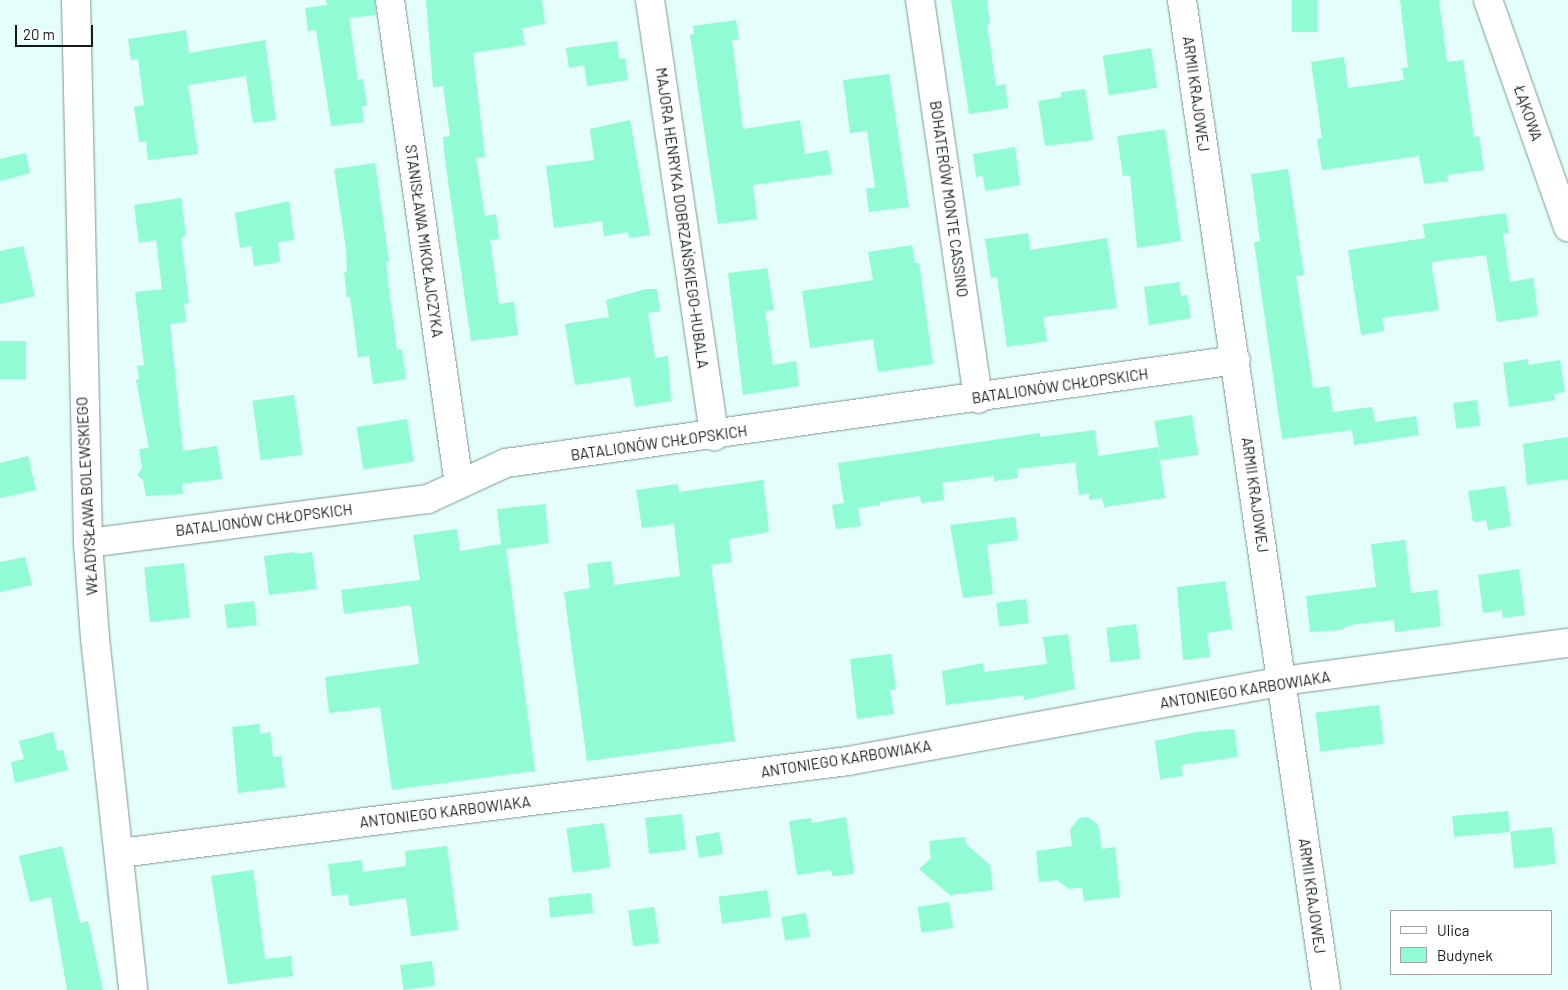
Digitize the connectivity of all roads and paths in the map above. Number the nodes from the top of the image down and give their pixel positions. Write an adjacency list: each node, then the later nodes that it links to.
1 (76, 0): 12 (street, WŁADYSŁAWA BOLEWSKIEGO)
2 (390, 0): 11 (street, STANISŁAWA MIKOŁAJCZYKA)
3 (650, 0): 10 (street, MAJORA HENRYKA DOBRZAŃSKIEGO-HUBALA)
4 (920, 0): 9 (street, BOHATERÓW MONTE CASSINO)
5 (1182, 0): 8 (street, ARMII KRAJOWEJ)
6 (1488, 0): 7 (street, ŁĄKOWA)
7 (1568, 227)
8 (1236, 360): 9 (street, BATALIONÓW CHŁOPSKICH); 14 (street, ARMII KRAJOWEJ)
9 (978, 399): 10 (street, BATALIONÓW CHŁOPSKICH)
10 (714, 436): 11 (street, BATALIONÓW CHŁOPSKICH)
11 (458, 483): 12 (street, BATALIONÓW CHŁOPSKICH)
12 (88, 543): 15 (street, WŁADYSŁAWA BOLEWSKIEGO)
13 (1568, 643): 14 (street, ANTONIEGO KARBOWIAKA)
14 (1282, 681): 15 (street, ANTONIEGO KARBOWIAKA); 17 (street, ARMII KRAJOWEJ)
15 (120, 854): 16 (street, WŁADYSŁAWA BOLEWSKIEGO)
16 (134, 990)
17 (1326, 990)

